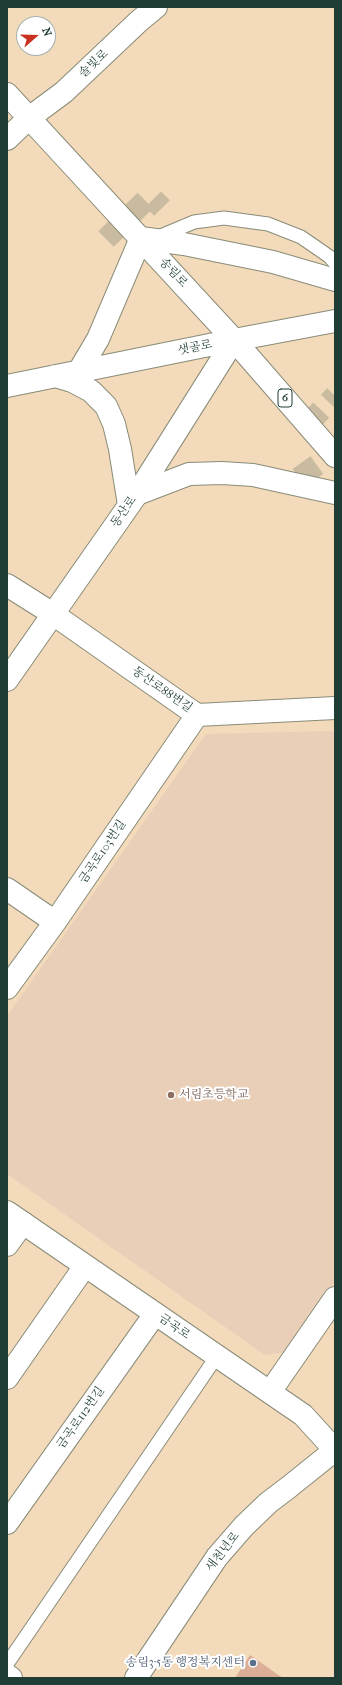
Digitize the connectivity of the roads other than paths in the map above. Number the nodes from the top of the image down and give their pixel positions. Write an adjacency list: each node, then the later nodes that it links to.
1 (156, 7): 2 (street, 솔빛로)
2 (133, 14): 4 (street, 솔빛로)
3 (7, 94): 4 (street, 송림로)
4 (29, 118): 5 (street, 솔빛로); 6 (street, 송림로)
5 (7, 140)
6 (146, 239): 7 (lane); 8 (street); 10 (street, 송림로); 11 (street)
7 (335, 263)
8 (335, 280)
9 (335, 321): 10 (street, 샛골로)
10 (234, 340): 11 (street, 샛골로); 14 (street, 송림로 / 6); 16 (street, 동산로)
11 (79, 371): 12 (street, 샛골로)
12 (55, 376): 13 (street, 샛골로); 16 (street, 샛골로)
13 (7, 386)
14 (335, 456)
15 (335, 493): 16 (street)
16 (133, 500): 18 (street, 동산로)
17 (7, 585): 18 (street, 동산로88번길)
18 (53, 614): 19 (street, 동산로); 21 (street, 동산로88번길)
19 (7, 680)
20 (335, 708): 21 (street, 동산로88번길)
21 (197, 715): 23 (street, 금곡로103번길)
22 (7, 889): 23 (street)
23 (55, 922): 24 (street, 금곡로103번길)
24 (7, 988)
25 (15, 1218): 26 (street); 27 (street, 금곡로)
26 (7, 1246)
27 (85, 1266): 29 (street, 금곡로); 31 (street)
28 (335, 1298): 32 (street)
29 (155, 1314): 30 (street, 금곡로); 34 (street, 금곡로112번길)
30 (217, 1356): 32 (street, 금곡로); 35 (lane)
31 (7, 1378)
32 (270, 1392): 33 (street, 금곡로)
33 (335, 1450): 38 (street, 새천년로)
34 (7, 1523)
35 (7, 1664)
36 (7, 1675): 37 (street)
37 (11, 1678)
38 (136, 1678)

